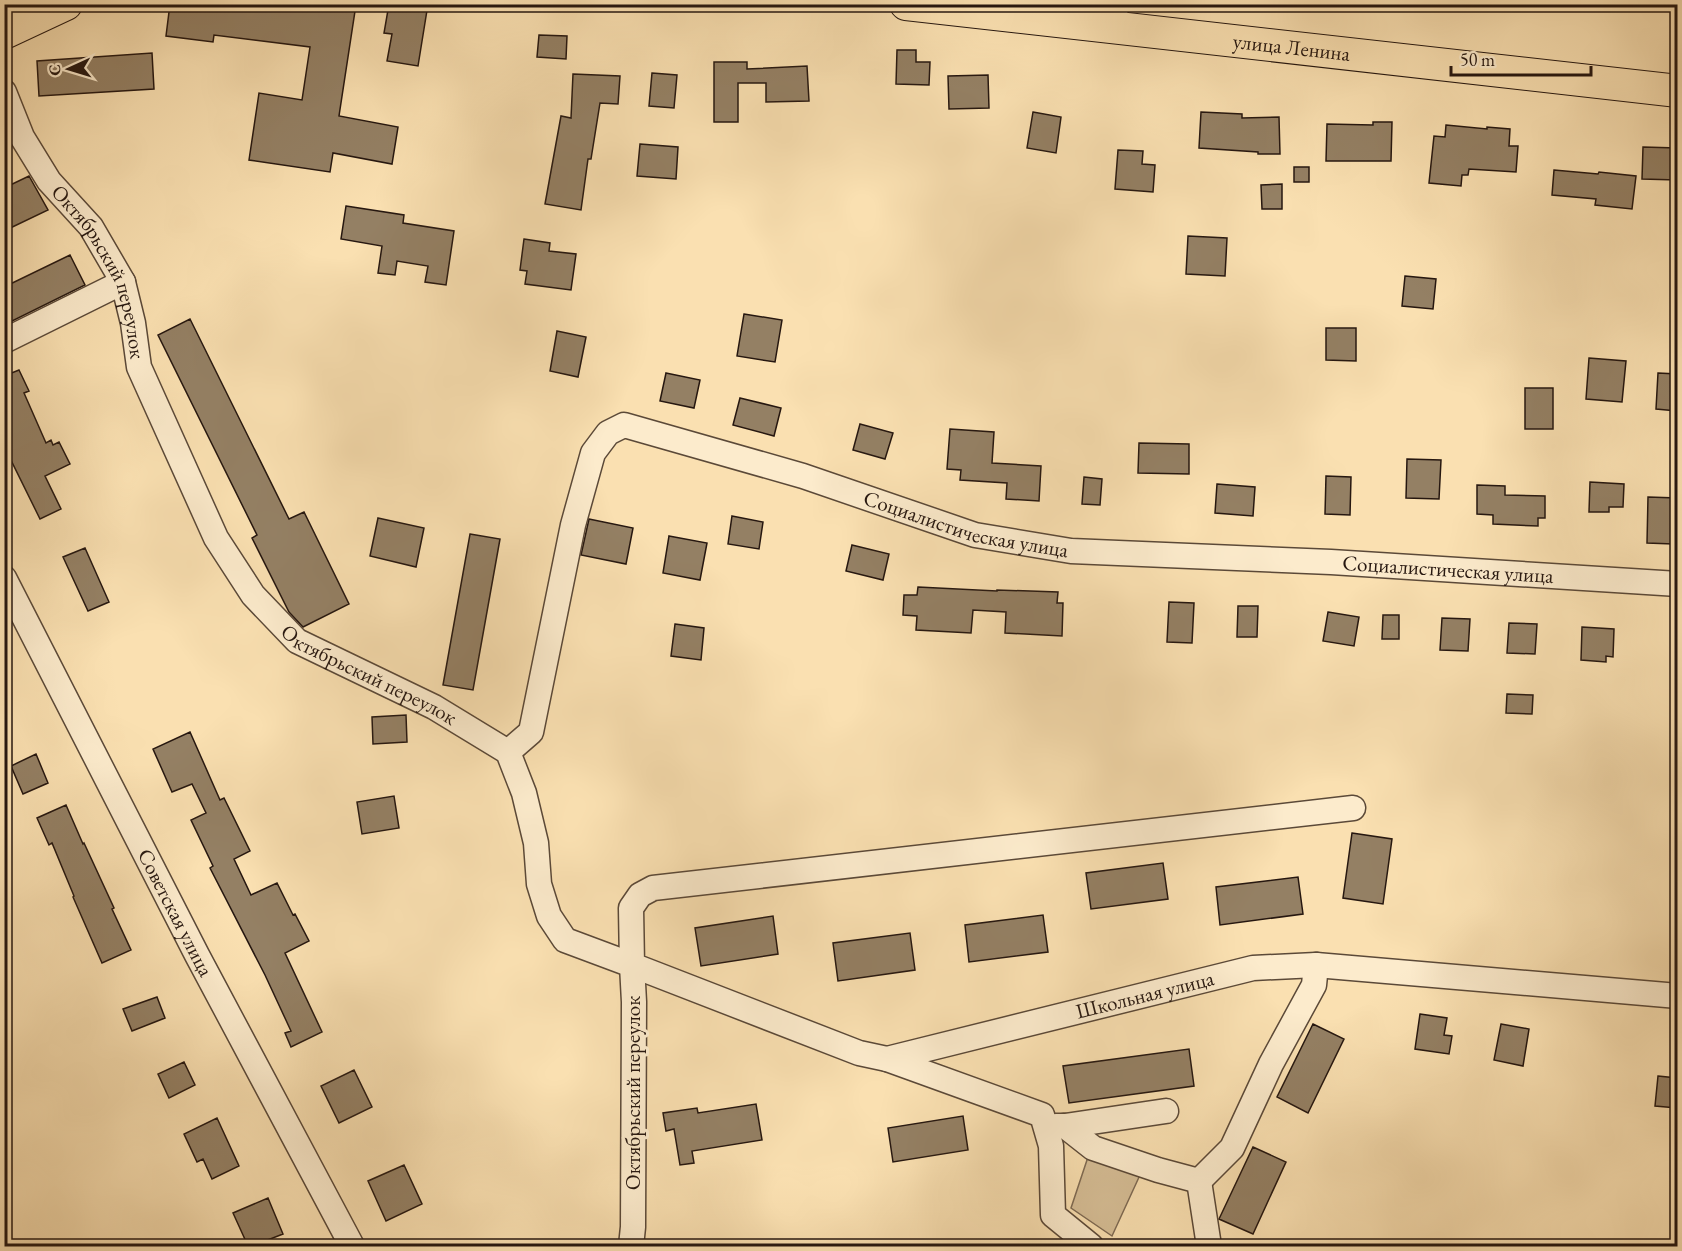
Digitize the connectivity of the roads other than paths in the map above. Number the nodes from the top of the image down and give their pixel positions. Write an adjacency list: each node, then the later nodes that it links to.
1 (66, 4): 4 (main road)
2 (906, 4): 3 (main road, улица Ленина)
3 (1115, 17): 5 (main road, улица Ленина)
4 (4, 33)
5 (1677, 91)
6 (4, 92): 7 (street, Октябрьский переулок)
7 (13, 142): 8 (street, Октябрьский переулок)
8 (123, 282): 9 (street); 12 (street, Октябрьский переулок)
9 (4, 341)
10 (4, 578): 21 (street, Советская улица)
11 (1677, 584): 12 (street, Социалистическая улица)
12 (508, 752): 14 (street, Октябрьский переулок)
13 (1353, 808): 14 (street)
14 (632, 965): 17 (street, Школьная улица); 22 (street, Октябрьский переулок)
15 (1316, 965): 16 (street, Школьная улица); 17 (street, Школьная улица); 20 (street)
16 (1677, 996)
17 (887, 1059): 19 (street)
18 (1166, 1111): 19 (street)
19 (1055, 1126): 20 (street); 23 (street)
20 (1199, 1181): 24 (street)
21 (352, 1246)
22 (631, 1246)
23 (1091, 1246)
24 (1209, 1246)

